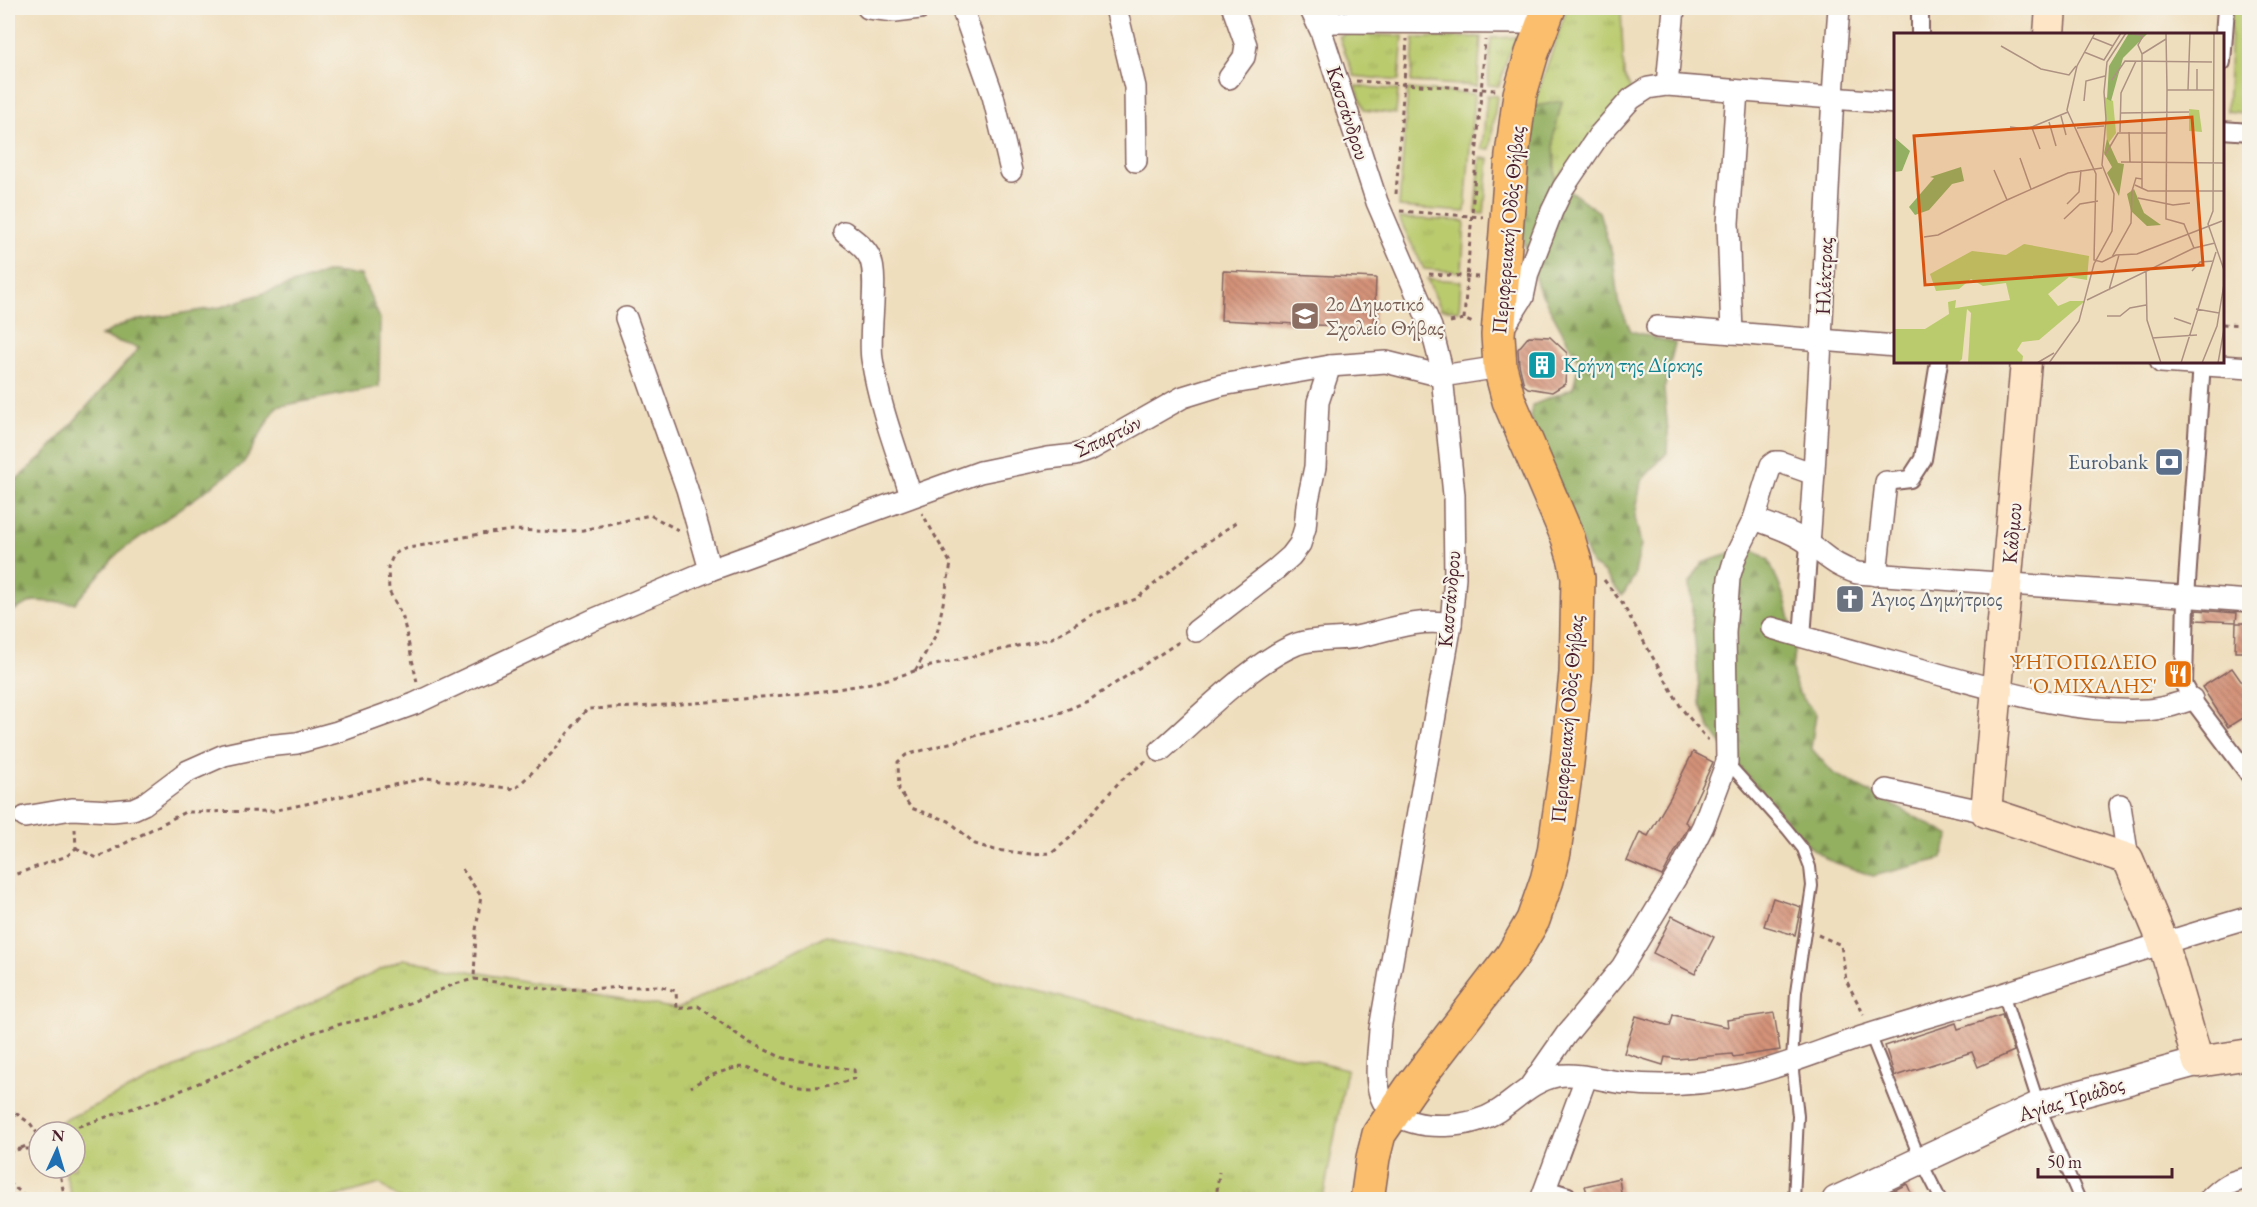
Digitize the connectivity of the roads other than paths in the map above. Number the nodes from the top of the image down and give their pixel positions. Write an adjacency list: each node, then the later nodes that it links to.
1 (868, 8): 2 (street)
2 (920, 8)
3 (962, 8): 24 (street)
4 (1116, 8): 23 (street)
5 (1233, 8): 16 (street)
6 (1674, 8): 17 (street)
7 (1839, 8): 19 (street, Ηλέκτρας)
8 (1920, 8): 13 (street)
9 (2051, 8): 14 (main road)
10 (2226, 8): 15 (street)
11 (1313, 15): 12 (street); 38 (street, Κασσάνδρου)
12 (1546, 15): 29 (main road, Περιφερειακή Οδός Θήβας)
13 (1920, 33)
14 (2049, 33)
15 (2224, 44)
16 (1229, 78)
17 (1667, 85): 18 (street); 29 (street)
18 (1737, 91): 19 (street); 28 (street)
19 (1832, 98): 20 (street); 30 (street, Ηλέκτρας)
20 (1894, 103)
21 (2224, 130): 22 (street)
22 (2250, 132)
23 (1136, 161)
24 (1011, 171)
25 (844, 232): 41 (street)
26 (626, 318): 44 (street)
27 (1658, 327): 28 (street)
28 (1732, 333): 30 (street)
29 (1498, 335): 36 (main road, Περιφερειακή Οδός Θήβας)
30 (1822, 340): 31 (street); 39 (street, Ηλέκτρας)
31 (1894, 346)
32 (1939, 363): 40 (street)
33 (2026, 363): 46 (main road, Κάδμου)
34 (2202, 363): 37 (street); 47 (street)
35 (1330, 366): 38 (street, Σπαρτών); 41 (street, Σπαρτών); 51 (street)
36 (1500, 367): 38 (street); 72 (main road, Περιφερειακή Οδός Θήβας)
37 (2250, 368)
38 (1442, 376): 49 (street, Κασσάνδρου)
39 (1814, 474): 42 (street); 43 (street, Ηλέκτρας)
40 (1886, 482): 45 (street)
41 (911, 496): 44 (street, Σπαρτών)
42 (1754, 519): 43 (street); 56 (street)
43 (1809, 544): 45 (street); 52 (street)
44 (710, 570): 61 (street, Σπαρτών)
45 (1876, 575): 46 (street)
46 (2008, 583): 47 (street); 53 (main road, Κάδμου)
47 (2186, 597): 48 (street); 54 (street)
48 (2250, 601)
49 (1451, 624): 55 (street); 72 (street, Κασσάνδρου)
50 (1772, 628): 52 (street)
51 (1196, 631)
52 (1802, 636): 53 (street)
53 (1997, 689): 54 (street); 60 (main road, Κάδμου)
54 (2192, 699): 57 (street)
55 (1160, 751)
56 (1727, 762): 68 (lane); 71 (street)
57 (2250, 776)
58 (1886, 790): 60 (street)
59 (2120, 805): 62 (street)
60 (1986, 812): 62 (main road)
61 (25, 817)
62 (2128, 859): 64 (main road)
63 (2250, 917): 64 (street)
64 (2163, 942): 65 (street); 69 (main road)
65 (2003, 994): 66 (street); 73 (lane)
66 (1868, 1026): 68 (street); 74 (lane)
67 (2250, 1054): 69 (main road, Αγίας Τριάδος)
68 (1792, 1062): 70 (street); 79 (lane)
69 (2198, 1062): 73 (street, Αγίας Τριάδος)
70 (1586, 1078): 71 (street); 76 (street)
71 (1531, 1085): 72 (street)
72 (1385, 1099): 78 (main road, Κασσάνδρου)
73 (2039, 1105): 74 (street, Αγίας Τριάδος); 82 (lane)
74 (1920, 1159): 80 (street, Αγίας Τριάδος); 81 (lane)
75 (2250, 1178): 83 (street)
76 (1543, 1193): 77 (lane)
77 (1569, 1193)
78 (1367, 1200)
79 (1794, 1200)
80 (1836, 1200)
81 (1941, 1200)
82 (2080, 1200)
83 (2209, 1200)

